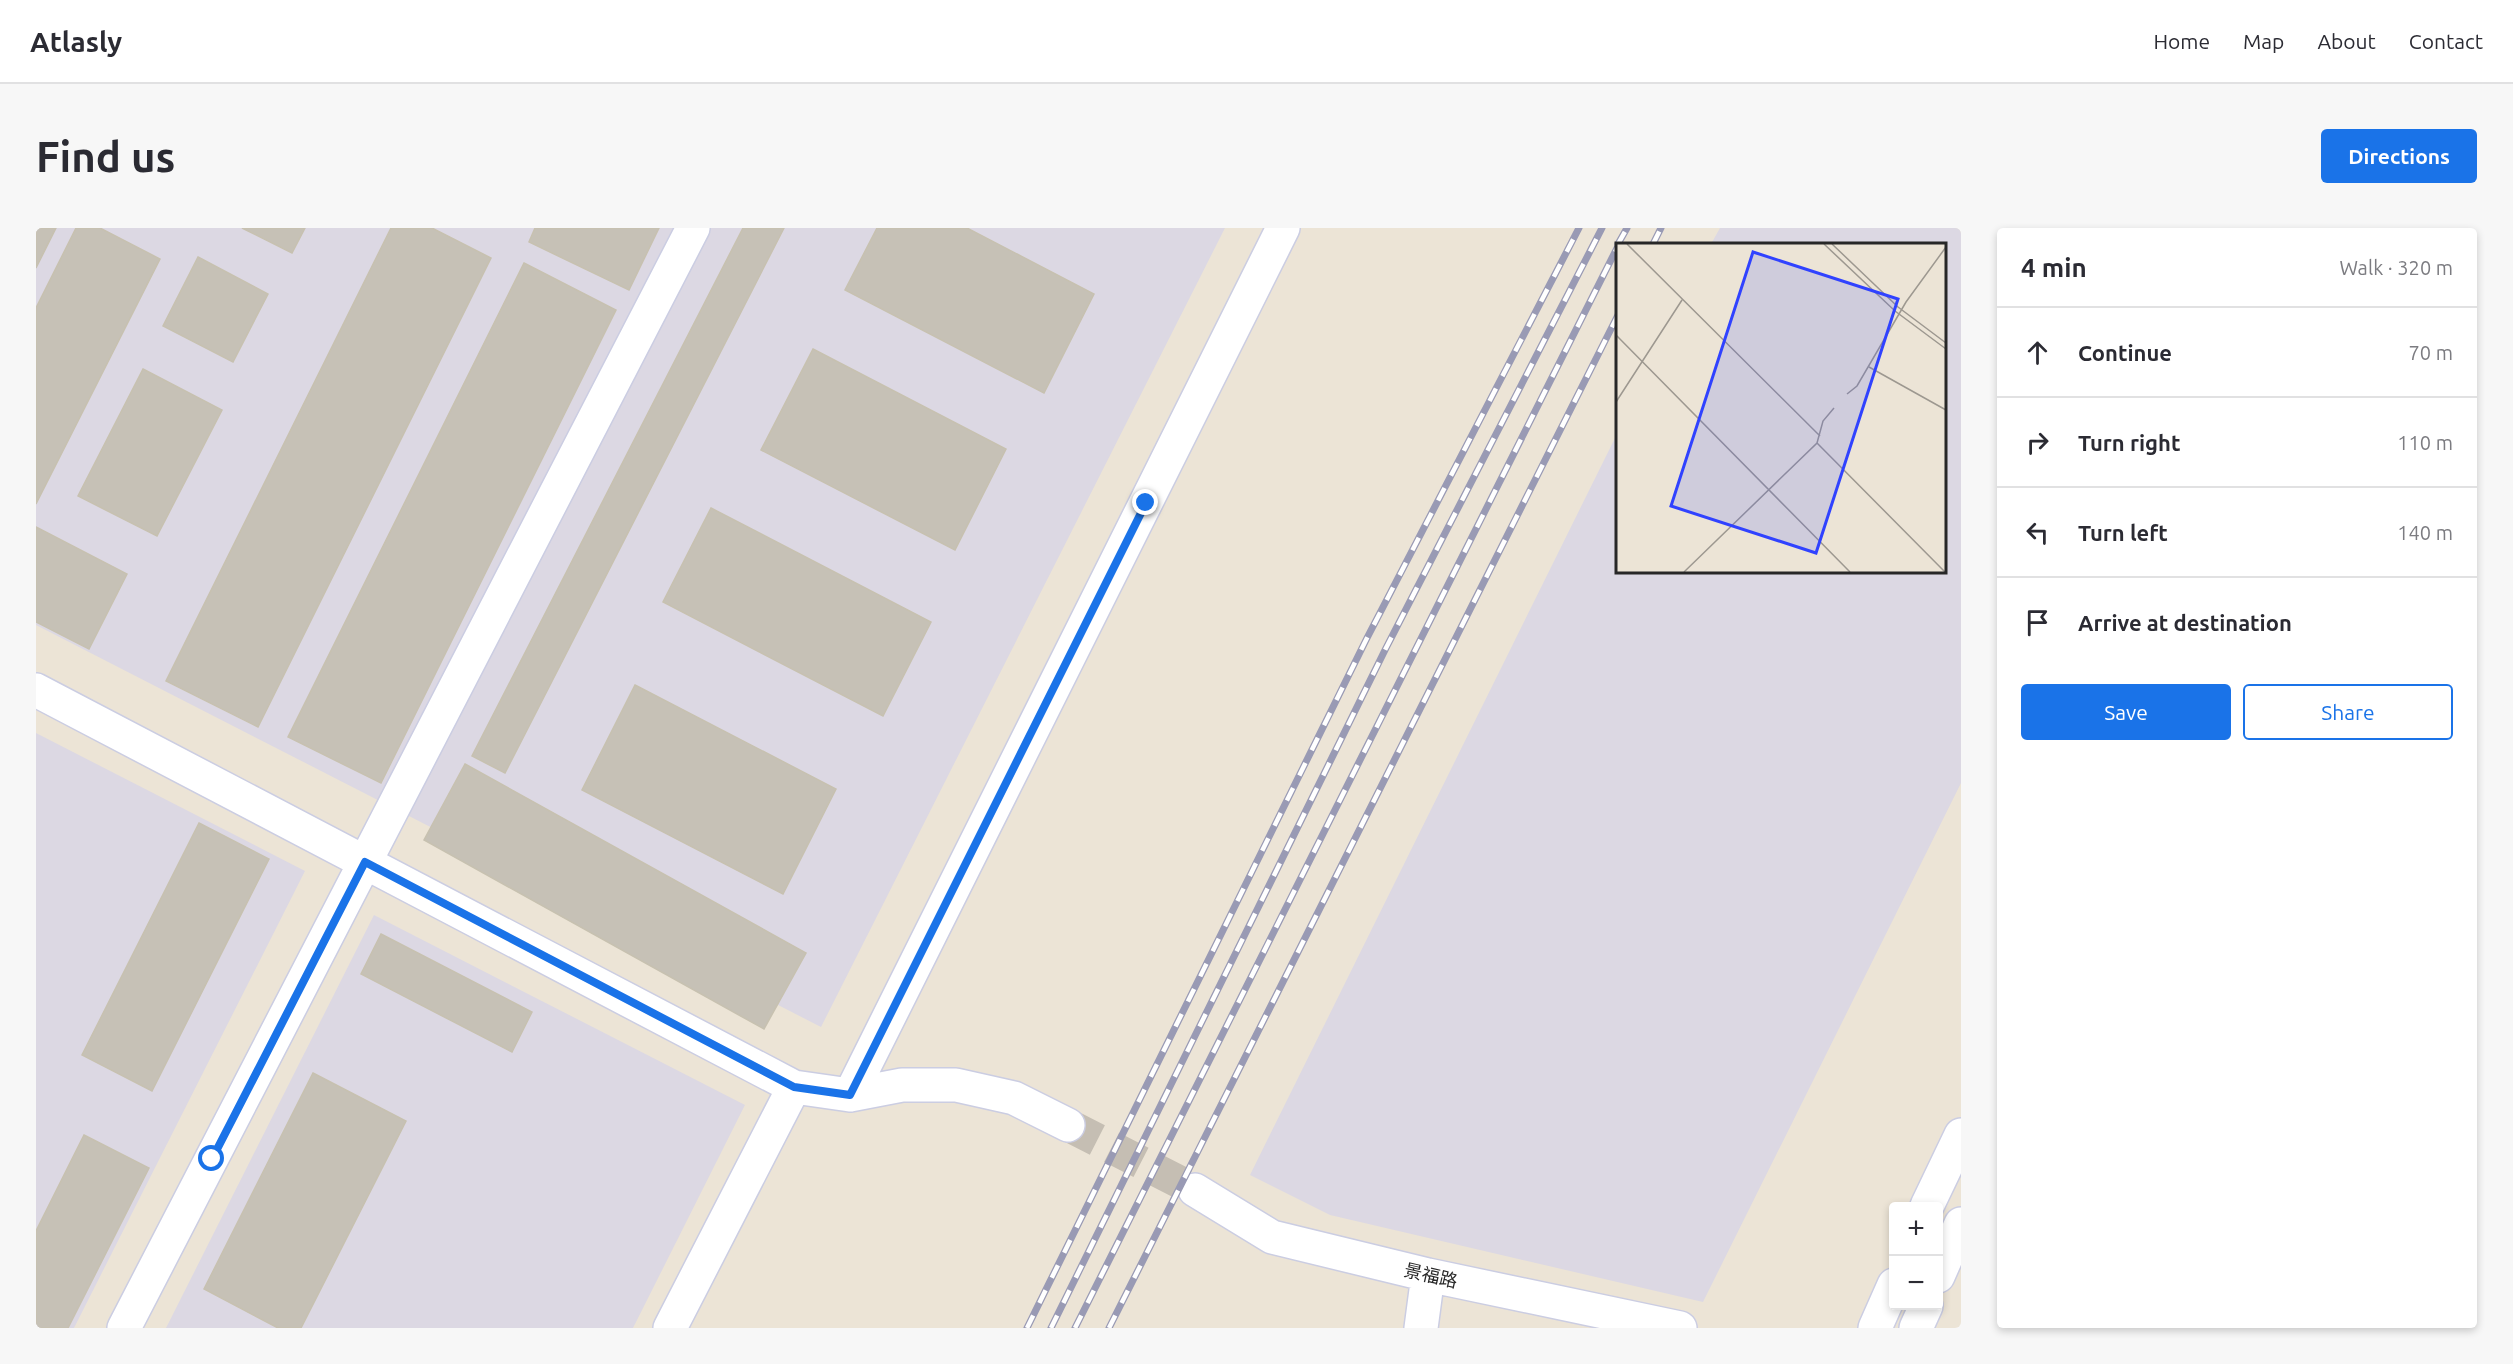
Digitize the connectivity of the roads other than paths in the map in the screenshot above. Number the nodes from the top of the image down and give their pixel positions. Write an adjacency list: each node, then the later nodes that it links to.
1 (693, 228): 4 (street)
2 (1283, 228): 6 (street)
3 (36, 690): 4 (street)
4 (365, 862): 5 (street); 16 (street)
5 (794, 1087): 6 (street); 17 (street)
6 (850, 1095): 7 (street)
7 (1068, 1125)
8 (1961, 1135): 10 (street)
9 (1195, 1190): 13 (street, 景福路)
10 (1929, 1202)
11 (1961, 1224): 12 (street)
12 (1943, 1265)
13 (1428, 1275): 18 (street); 19 (street, 景福路)
14 (1889, 1295): 20 (street)
15 (1924, 1310): 21 (street)
16 (124, 1328)
17 (670, 1328)
18 (1421, 1328)
19 (1680, 1328)
20 (1875, 1328)
21 (1916, 1328)

